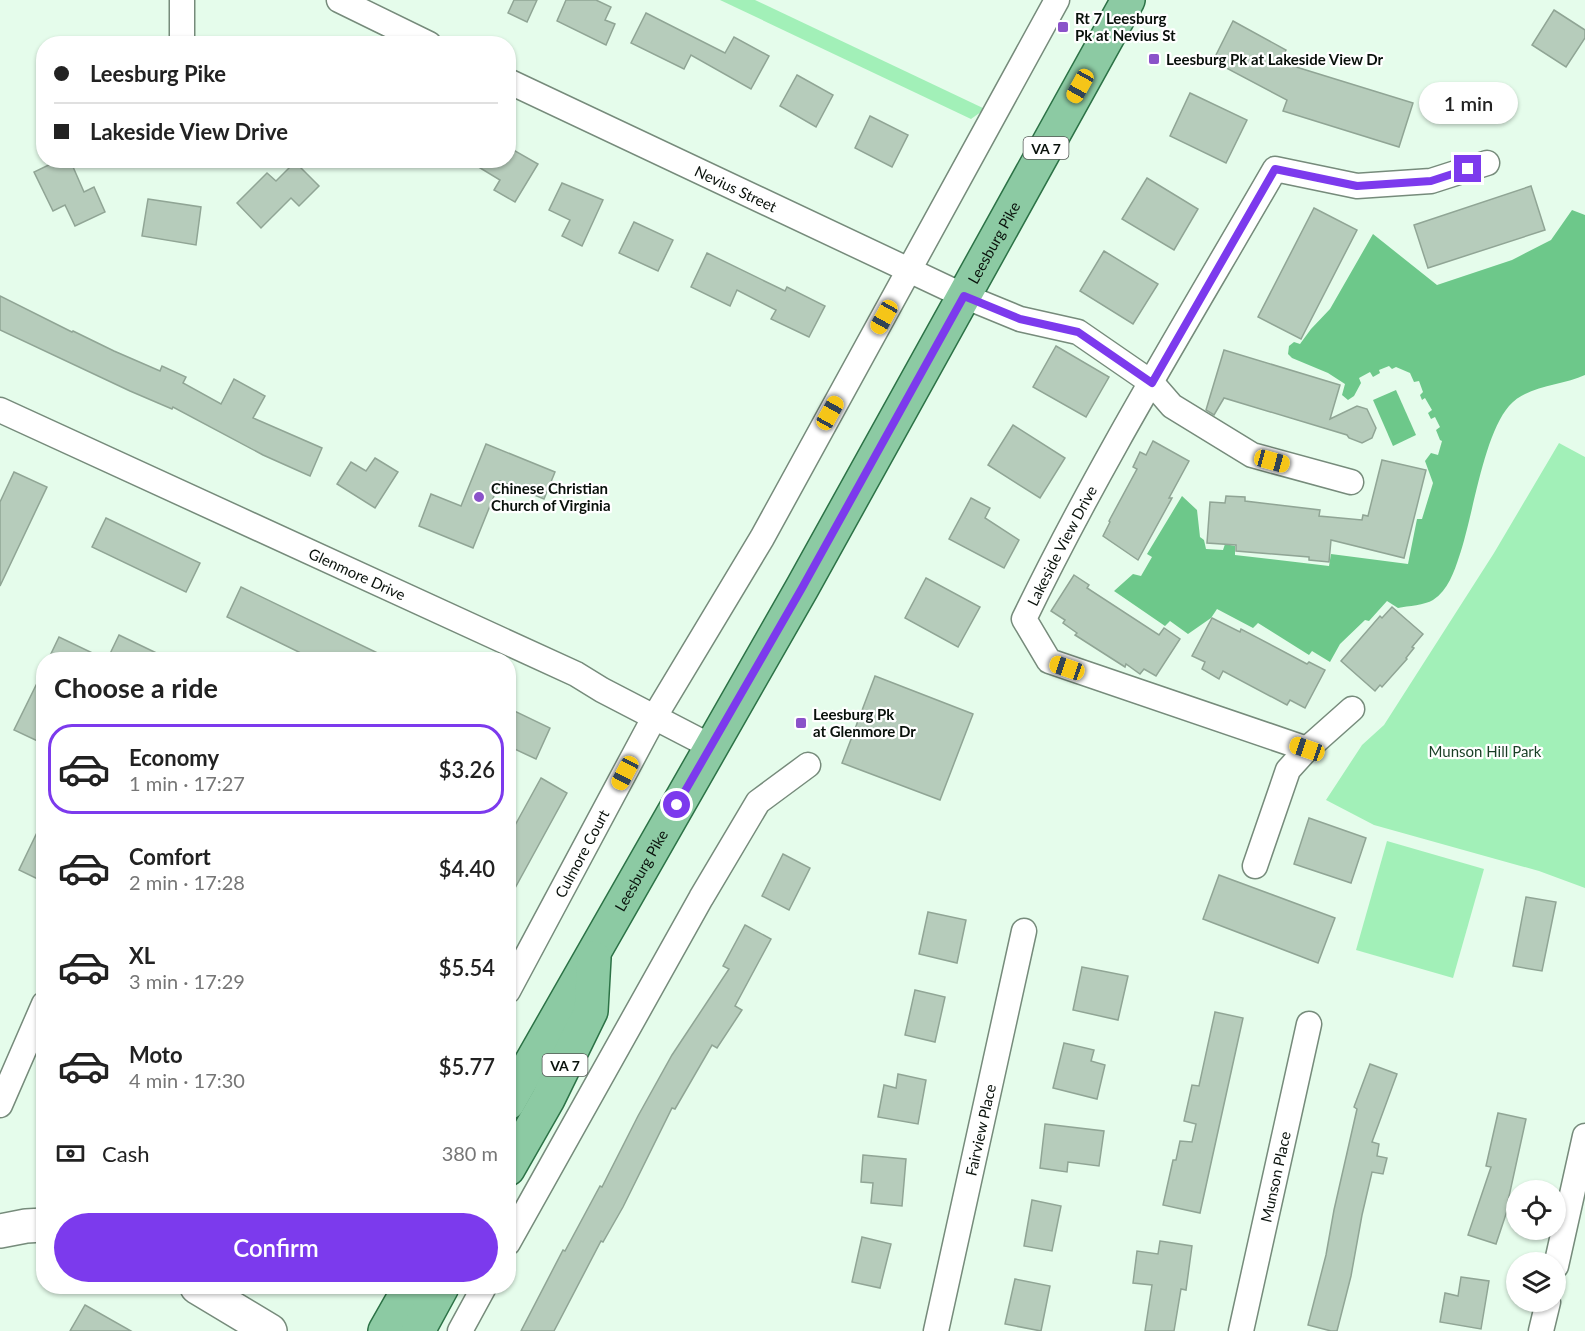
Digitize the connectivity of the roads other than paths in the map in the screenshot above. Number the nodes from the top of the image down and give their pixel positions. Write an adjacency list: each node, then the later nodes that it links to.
1 (182, 0): 5 (street)
2 (339, 0): 6 (street)
3 (1057, 0): 9 (street, Culmore Court)
4 (1128, 0): 10 (main road, Leesburg Pike / VA 7)
5 (183, 36)
6 (413, 36)
7 (516, 85): 9 (street, Nevius Street)
8 (1487, 163): 11 (street, Lakeside View Drive)
9 (910, 270): 10 (street, Nevius Street); 15 (street, Culmore Court)
10 (964, 296): 11 (street); 16 (main road, Leesburg Pike / VA 7)
11 (1152, 383): 13 (street); 17 (street, Lakeside View Drive)
12 (0, 410): 15 (street, Glenmore Drive)
13 (1351, 482)
14 (1352, 710): 17 (street)
15 (655, 716): 16 (street, Glenmore Drive); 22 (street, Culmore Court)
16 (710, 746): 21 (main road, Leesburg Pike / VA 7)
17 (1307, 749): 19 (street)
18 (808, 765): 31 (street)
19 (1255, 866)
20 (1024, 931): 43 (street, Fairview Place)
21 (594, 953): 25 (main road, Leesburg Pike / VA 7); 28 (main road, Leesburg Pike / VA 7)
22 (516, 976)
23 (36, 1022): 26 (street)
24 (1309, 1024): 44 (street, Munson Place)
25 (516, 1089)
26 (0, 1105)
27 (1585, 1136): 29 (street)
28 (516, 1155)
29 (1579, 1194): 33 (street)
30 (36, 1225): 32 (street)
31 (516, 1229)
32 (0, 1231)
33 (1560, 1252)
34 (209, 1294): 39 (street)
35 (406, 1294): 40 (main road)
36 (438, 1294): 41 (main road)
37 (480, 1294): 42 (street)
38 (1546, 1312): 45 (street)
39 (270, 1331)
40 (385, 1331)
41 (418, 1331)
42 (460, 1331)
43 (936, 1331)
44 (1241, 1331)
45 (1541, 1331)

